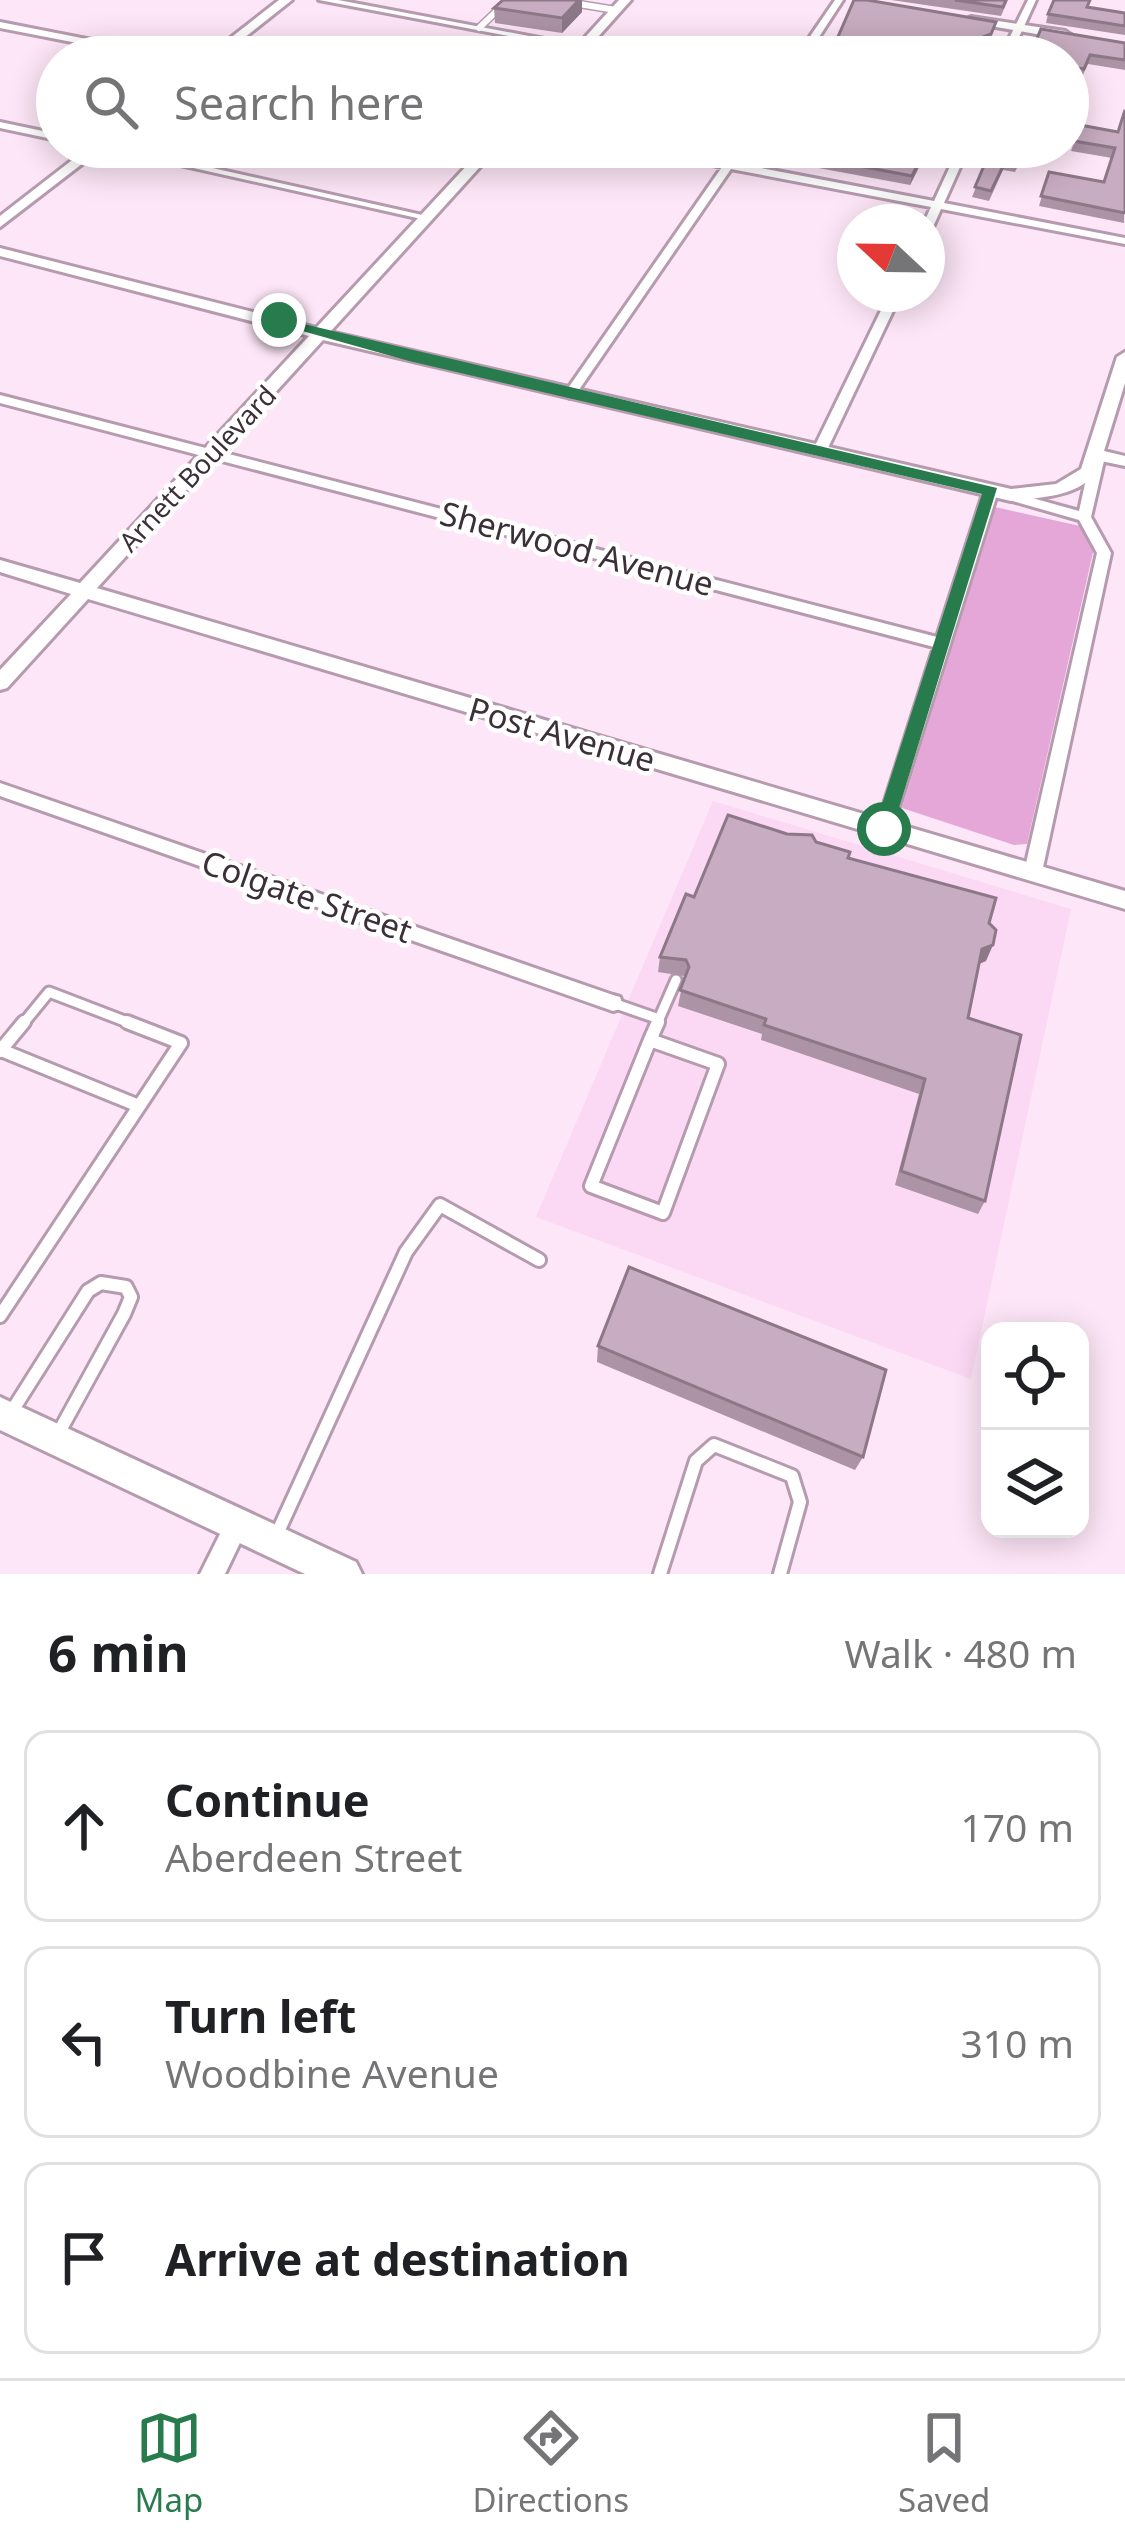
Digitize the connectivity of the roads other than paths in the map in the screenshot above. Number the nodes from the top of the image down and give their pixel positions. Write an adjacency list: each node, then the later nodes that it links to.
1 (286, 0): 13 (street)
2 (323, 0): 11 (street)
3 (508, 0): 11 (lane)
4 (554, 0): 7 (lane)
5 (839, 0): 16 (street)
6 (1032, 0): 10 (street)
7 (620, 5): 15 (street)
8 (954, 17): 10 (street)
9 (0, 25): 12 (street)
10 (1019, 27): 17 (street); 18 (street)
11 (479, 28): 14 (street)
12 (56, 36)
13 (239, 36)
14 (512, 36)
15 (592, 36)
16 (815, 36)
17 (1015, 36)
18 (1071, 36)
19 (0, 125): 20 (street)
20 (36, 133)
21 (73, 168): 31 (street)
22 (197, 168): 30 (street)
23 (472, 168): 30 (street, Arnett Boulevard)
24 (727, 168): 37 (street)
25 (745, 168): 27 (street)
26 (955, 168): 28 (street)
27 (933, 204)
28 (938, 204)
29 (945, 206): 32 (street)
30 (426, 218): 35 (street, Arnett Boulevard)
31 (0, 223)
32 (1125, 241)
33 (0, 252): 35 (street)
34 (886, 312): 39 (street)
35 (321, 333): 37 (street); 40 (street, Arnett Boulevard)
36 (1125, 357): 41 (street)
37 (570, 394): 39 (street)
38 (0, 399): 40 (street, Sherwood Avenue)
39 (819, 452): 43 (street)
40 (210, 454): 46 (street, Arnett Boulevard); 47 (street, Sherwood Avenue)
41 (1097, 458): 42 (street); 43 (street); 44 (street)
42 (1125, 461)
43 (996, 492): 44 (street); 47 (street)
44 (1084, 517): 51 (street)
45 (0, 566): 46 (street, Post Avenue)
46 (83, 591): 48 (street, Arnett Boulevard); 50 (street, Post Avenue)
47 (942, 644): 50 (street)
48 (0, 683)
49 (0, 789): 54 (street, Colgate Street)
50 (884, 829): 51 (street, Post Avenue)
51 (1033, 872): 52 (street, Post Avenue)
52 (1125, 899)
53 (676, 980): 55 (lane)
54 (613, 1003): 55 (lane)
55 (658, 1019): 56 (lane)
56 (650, 1040): 56 (lane)
57 (0, 1050): 58 (lane); 58 (lane)
58 (140, 1106): 60 (lane)
59 (539, 1260): 64 (lane)
60 (0, 1316)
61 (4, 1415): 62 (main road); 62 (lane)
62 (55, 1438): 63 (main road)
63 (237, 1524): 64 (main road); 65 (street)
64 (274, 1541): 66 (main road)
65 (212, 1574)
66 (344, 1574)
67 (660, 1574): 68 (lane)
68 (780, 1574)

